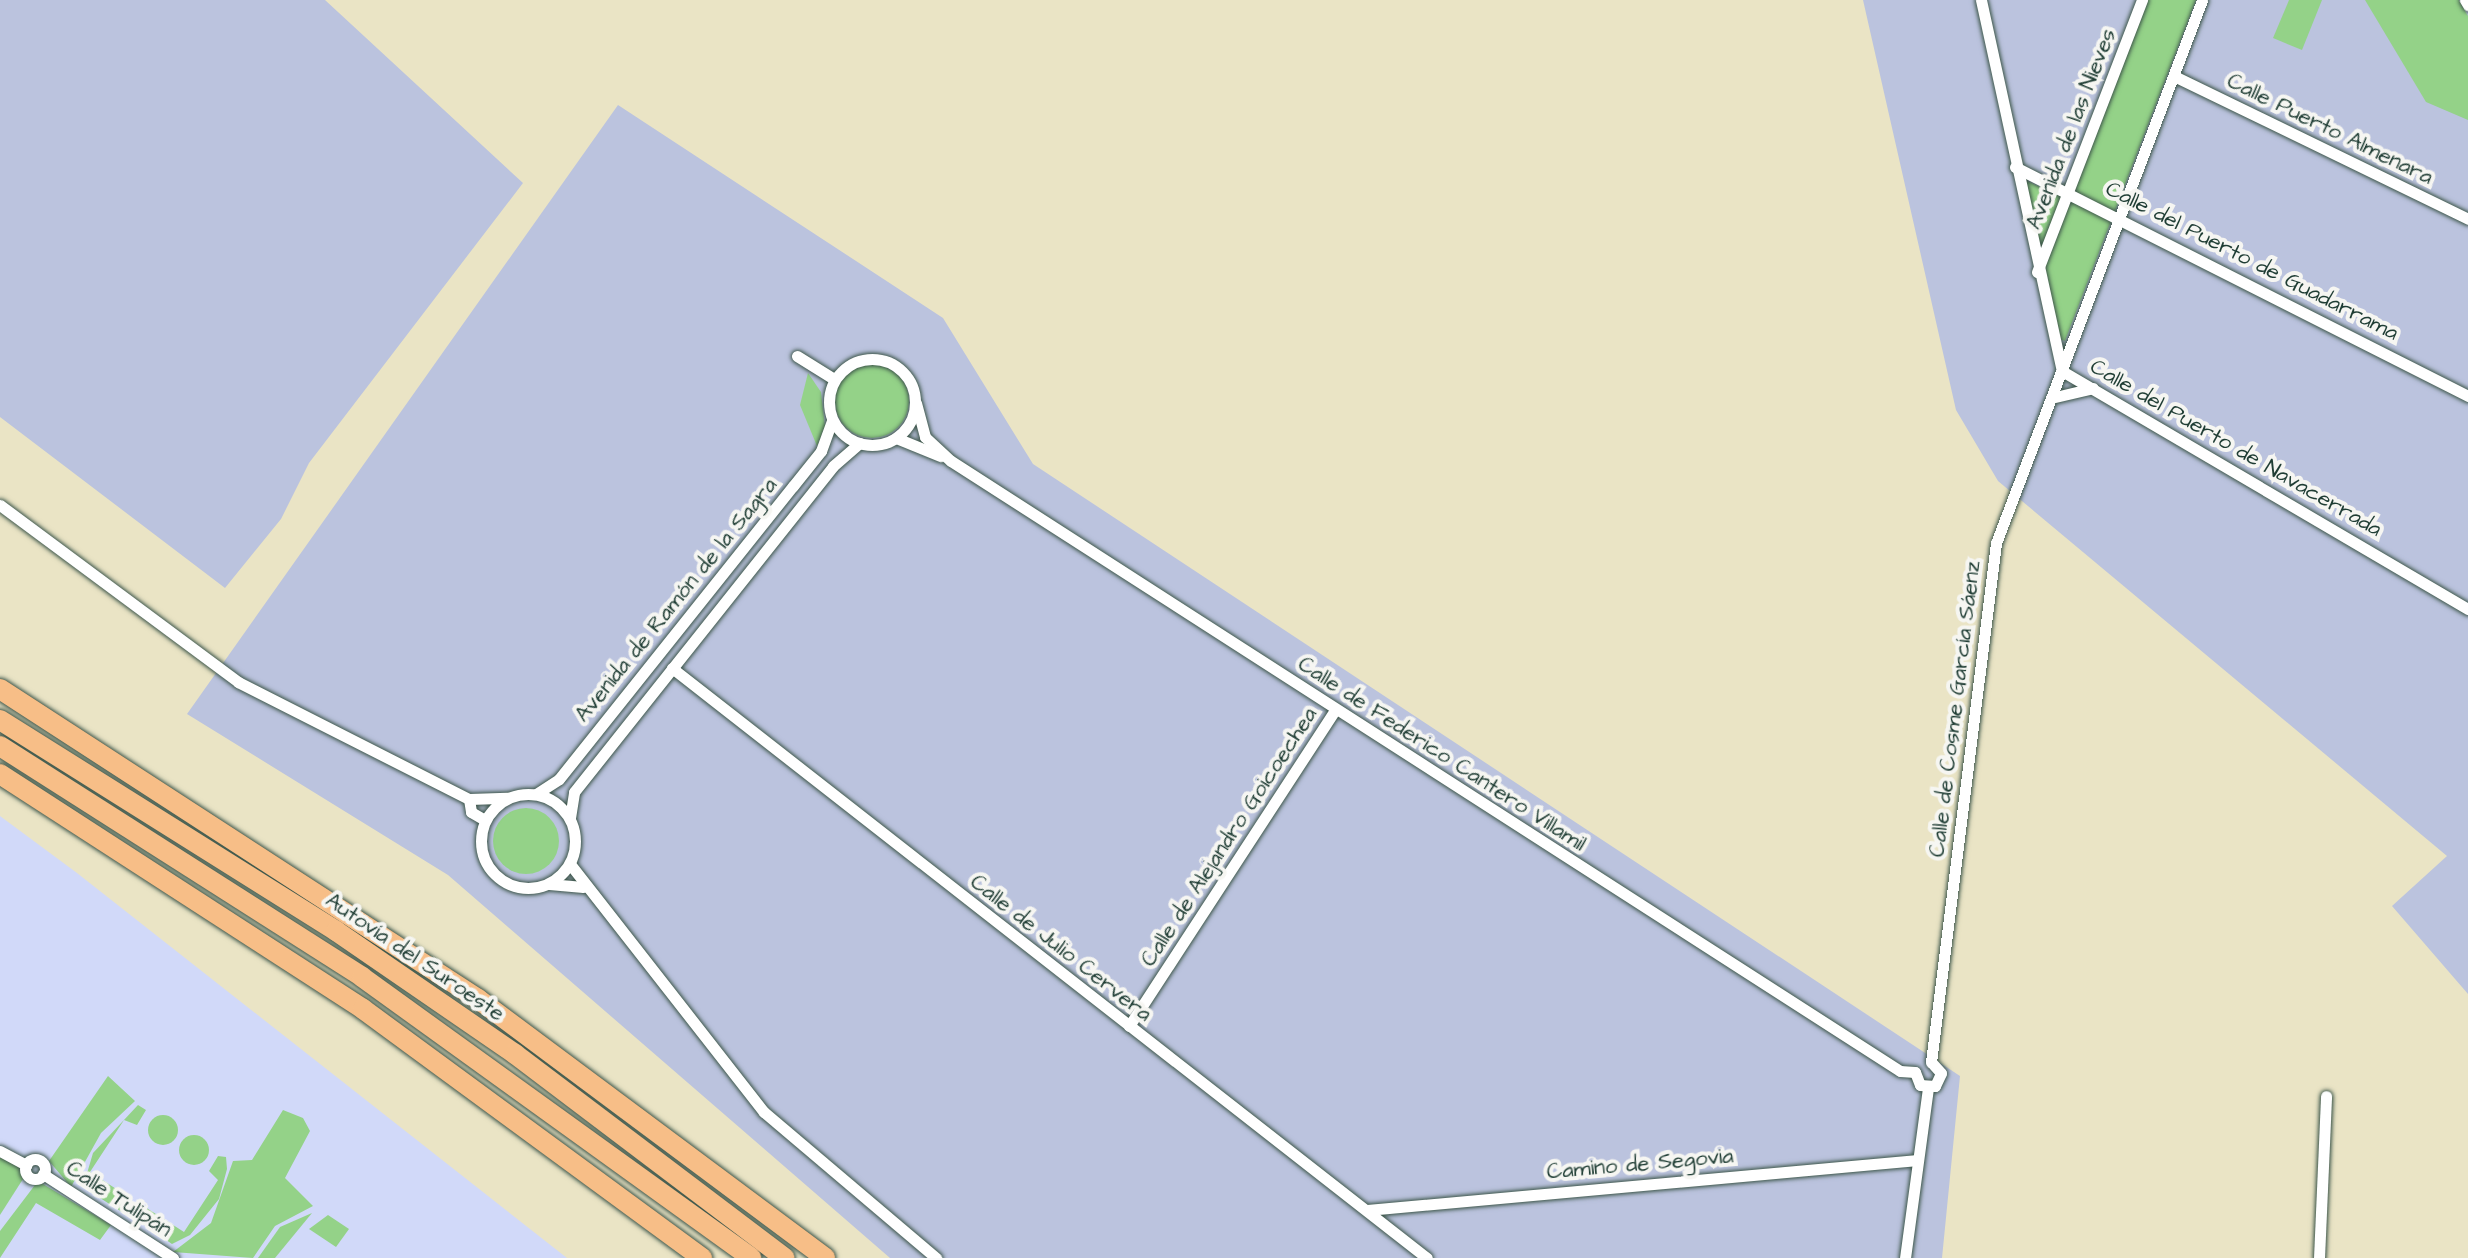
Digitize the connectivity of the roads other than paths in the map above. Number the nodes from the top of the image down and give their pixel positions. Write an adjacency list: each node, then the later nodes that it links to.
1 (1981, 0): 5 (street, Calle del Puerto de Navacerrada)
2 (2142, 0): 6 (street, Avenida de las Nieves)
3 (2202, 0): 4 (street)
4 (2174, 76): 7 (street); 8 (street, Calle Puerto Almenara)
5 (2015, 167): 6 (street, Calle del Puerto de Guadarrama); 9 (street, Calle del Puerto de Navacerrada)
6 (2069, 190): 7 (street, Calle del Puerto de Guadarrama); 9 (street, Avenida de las Nieves)
7 (2121, 214): 11 (street); 14 (street, Calle del Puerto de Guadarrama)
8 (2468, 219)
9 (2037, 273): 11 (street, Calle del Puerto de Navacerrada)
10 (797, 356): 12 (street)
11 (2062, 371): 13 (street, Calle del Puerto de Navacerrada); 15 (street, Calle de Cosme García Sáenz)
12 (834, 379): 16 (street); 17 (street)
13 (2102, 388): 15 (street); 22 (street, Calle del Puerto de Navacerrada)
14 (2468, 396)
15 (2051, 398): 39 (street, Calle de Cosme García Sáenz)
16 (916, 403): 18 (street); 20 (street, Calle de Federico Cantero Villamil)
17 (832, 420): 19 (street); 29 (street, Avenida de Ramón de la Sagra)
18 (896, 438): 19 (street); 20 (street, Calle de Federico Cantero Villamil)
19 (859, 443): 23 (street, Avenida de Ramón de la Sagra)
20 (951, 461): 25 (street, Calle de Federico Cantero Villamil)
21 (0, 505): 31 (street)
22 (2468, 609)
23 (672, 668): 32 (street, Avenida de Ramón de la Sagra); 38 (street, Calle de Julio Cervera)
24 (0, 689): 51 (highway)
25 (1335, 710): 38 (street, Calle de Alejandro Goicoechea); 40 (street, Calle de Federico Cantero Villamil)
26 (0, 720): 50 (highway, Autovía del Suroeste)
27 (0, 746): 37 (highway, Autovía del Suroeste)
28 (0, 774): 47 (highway)
29 (536, 794): 30 (street); 32 (street)
30 (507, 798): 31 (street); 33 (street)
31 (469, 799): 33 (street)
32 (570, 818): 34 (street)
33 (485, 820): 35 (street)
34 (570, 864): 35 (street); 36 (street)
35 (549, 884): 36 (street)
36 (583, 887): 52 (street)
37 (362, 977): 48 (highway); 49 (highway, Autovía del Suroeste)
38 (1129, 1026): 45 (street, Calle de Julio Cervera)
39 (1931, 1062): 40 (street); 41 (street, Calle de Cosme García Sáenz)
40 (1915, 1072): 41 (street)
41 (1928, 1088): 44 (street)
42 (2326, 1096): 55 (street)
43 (0, 1151): 46 (street, Calle Tulipán)
44 (1918, 1160): 45 (street, Camino de Segovia); 54 (street)
45 (1367, 1210): 53 (street, Calle de Julio Cervera)
46 (173, 1258)
47 (702, 1258)
48 (714, 1258)
49 (751, 1258)
50 (785, 1258)
51 (825, 1258)
52 (936, 1258)
53 (1427, 1258)
54 (1905, 1258)
55 (2319, 1258)

